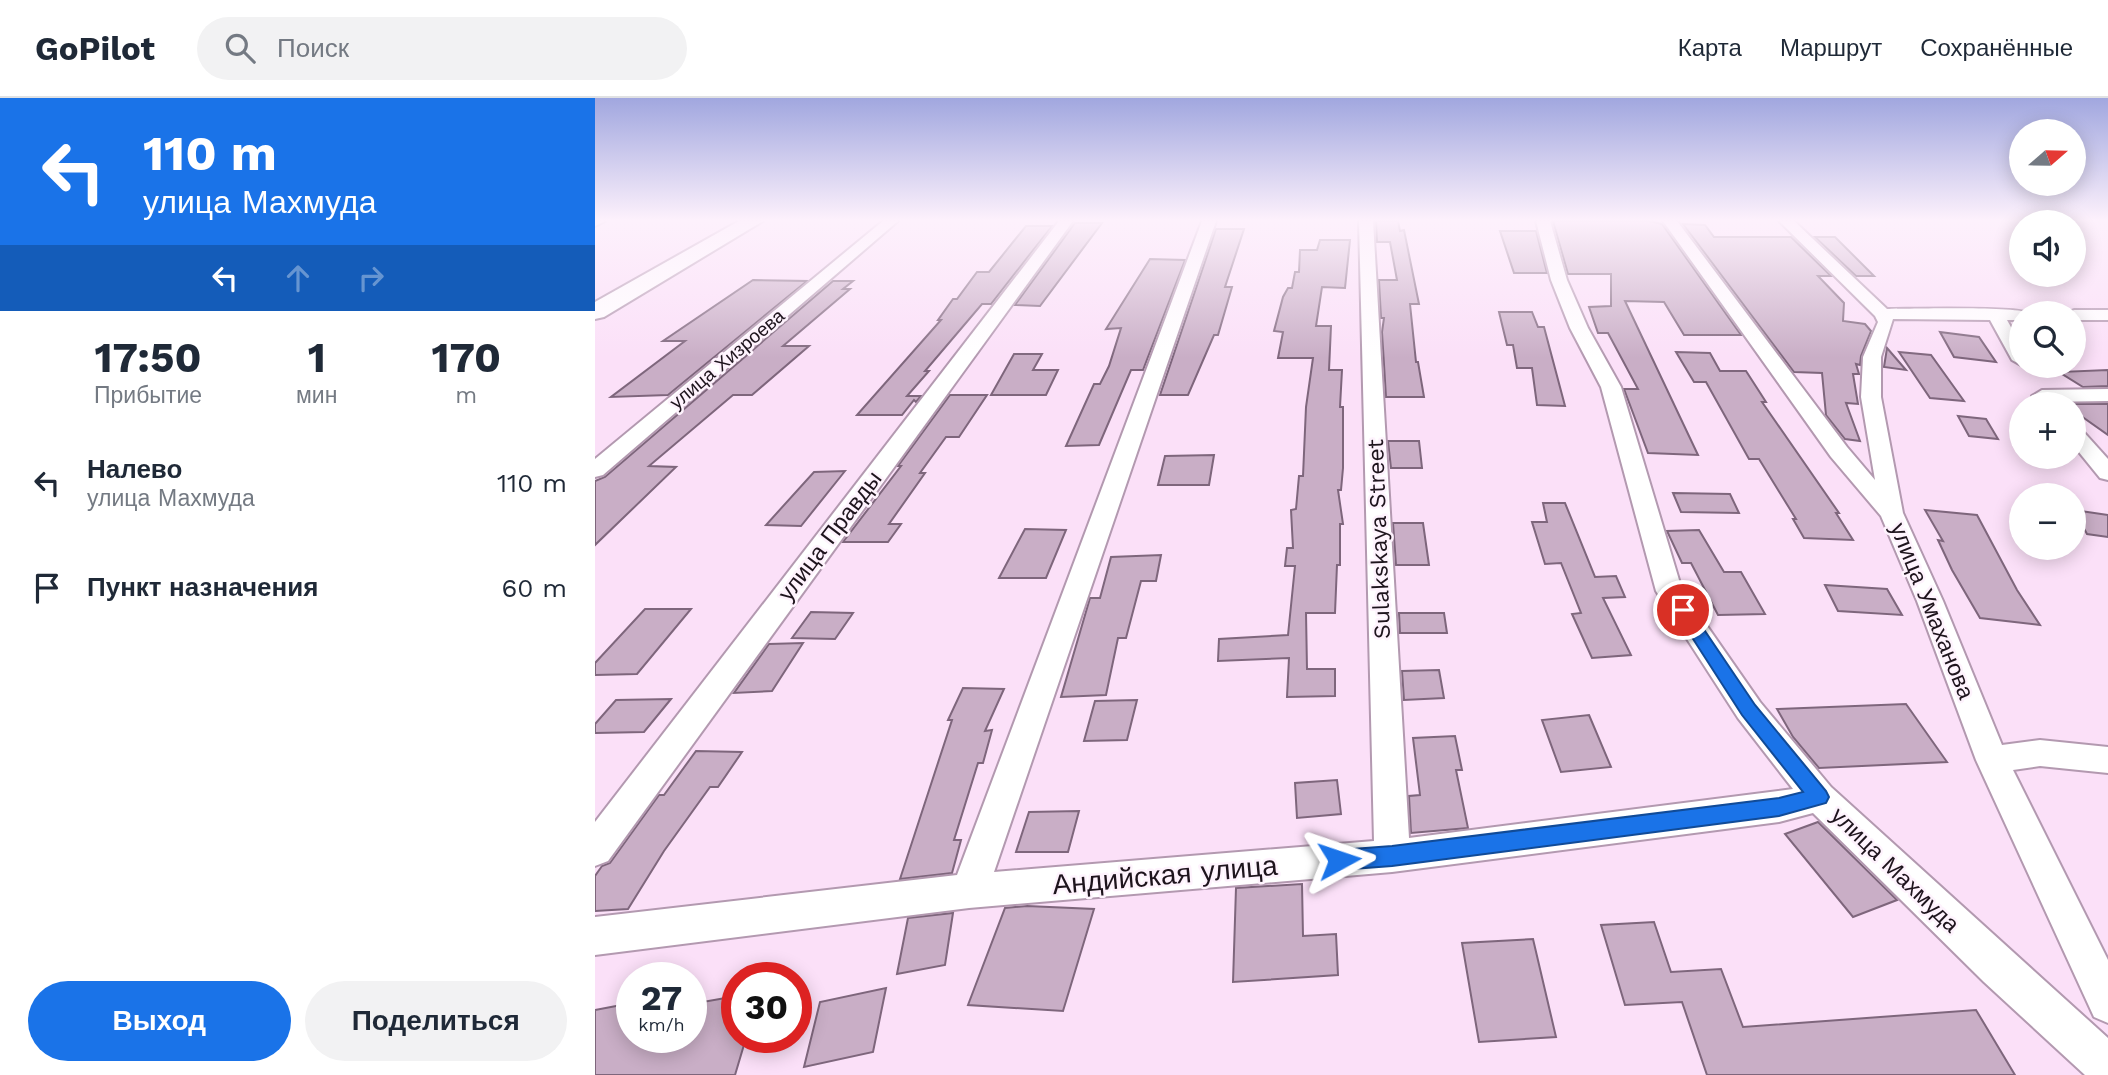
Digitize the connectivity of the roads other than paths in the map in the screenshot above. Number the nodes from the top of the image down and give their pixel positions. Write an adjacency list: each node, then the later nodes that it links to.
1 (674, 267): 9 (highway)
2 (837, 267): 19 (street, улица Хизроева)
3 (1032, 267): 25 (street, улица Правды)
4 (1193, 267): 27 (street)
5 (1368, 267): 26 (street, Sulakskaya Street)
6 (1555, 267): 24 (street, улица Махмуда)
7 (1703, 267): 21 (street, улица Умаханова)
8 (1834, 267): 10 (street)
9 (595, 312)
10 (1883, 314): 11 (street); 21 (street)
11 (1995, 314): 12 (street); 15 (street)
12 (2009, 315)
13 (2086, 315): 14 (street)
14 (2108, 315)
15 (2009, 339)
16 (2108, 395): 17 (street)
17 (2086, 397)
18 (2086, 447): 20 (street)
19 (595, 470)
20 (2108, 473)
21 (1892, 514): 22 (street, улица Умаханова)
22 (1992, 760): 23 (street); 29 (street, улица Умаханова)
23 (2108, 760)
24 (1819, 797): 26 (street, Андийская улица); 30 (street, улица Махмуда)
25 (595, 850)
26 (1392, 856): 27 (street, Андийская улица)
27 (969, 891): 28 (street, Андийская улица)
28 (595, 936)
29 (2108, 1003)
30 (2108, 1067)

